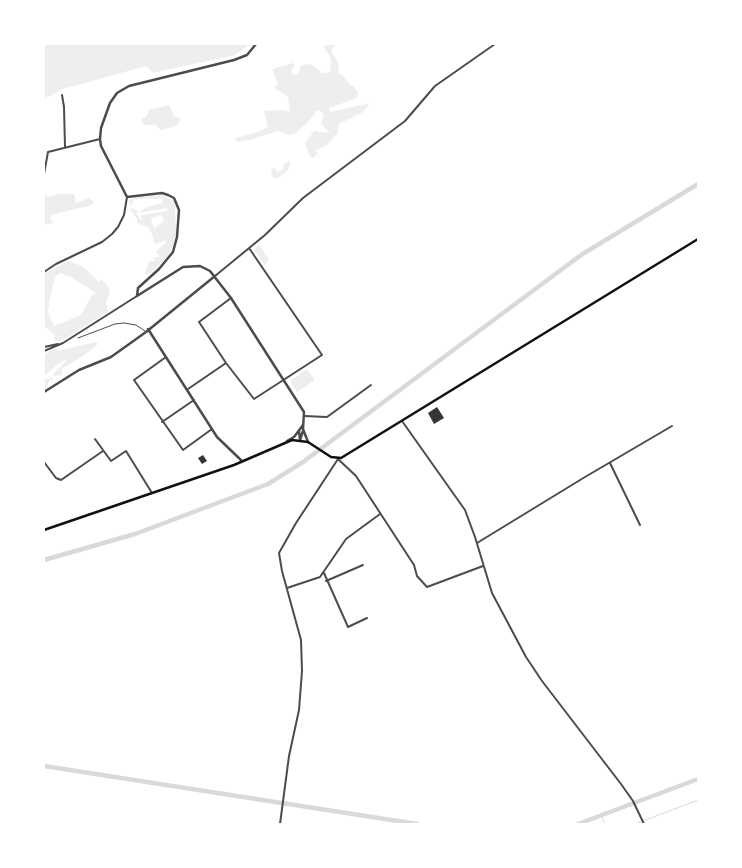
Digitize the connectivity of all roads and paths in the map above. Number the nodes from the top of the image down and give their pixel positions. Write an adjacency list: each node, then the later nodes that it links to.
1 (256, 44): 4 (street)
2 (495, 44): 9 (street)
3 (62, 95): 5 (street)
4 (100, 139): 5 (street); 7 (street)
5 (65, 147): 6 (street)
6 (44, 174)
7 (127, 197): 10 (street); 12 (street)
8 (698, 239): 27 (main road)
9 (249, 248): 11 (street); 21 (street)
10 (44, 272)
11 (215, 276): 12 (street); 13 (street); 14 (street)
12 (137, 296): 16 (street)
13 (231, 298): 20 (street); 21 (street)
14 (147, 330): 15 (lane); 19 (street); 24 (street)
15 (78, 338)
16 (63, 343): 17 (street); 18 (street)
17 (44, 347)
18 (44, 351)
19 (166, 357): 23 (street); 28 (street)
20 (226, 363): 21 (street); 23 (street)
21 (283, 380): 26 (street)
22 (371, 385): 26 (street)
23 (188, 390): 25 (street)
24 (44, 392)
25 (194, 400): 28 (street); 30 (street)
26 (304, 416): 31 (street)
27 (402, 421): 37 (main road); 45 (street)
28 (162, 422): 30 (street)
29 (672, 426): 40 (street)
30 (212, 429): 39 (street)
31 (301, 429): 33 (street); 34 (street); 35 (street)
32 (95, 440): 36 (street)
33 (300, 440): 34 (main road); 35 (main road)
34 (286, 442): 39 (main road)
35 (308, 442): 37 (main road)
36 (103, 450): 38 (street); 41 (street)
37 (338, 459): 42 (street); 50 (street)
38 (44, 462)
39 (242, 462): 41 (main road)
40 (610, 463): 43 (street); 45 (street)
41 (152, 494): 44 (main road)
42 (380, 514): 47 (street); 48 (street)
43 (640, 525)
44 (44, 530)
45 (477, 543): 47 (street)
46 (363, 566): 49 (street)
47 (483, 566): 53 (street)
48 (324, 573): 49 (street); 50 (street)
49 (326, 581): 51 (street)
50 (287, 588): 52 (street)
51 (367, 618)
52 (280, 823)
53 (644, 824)

